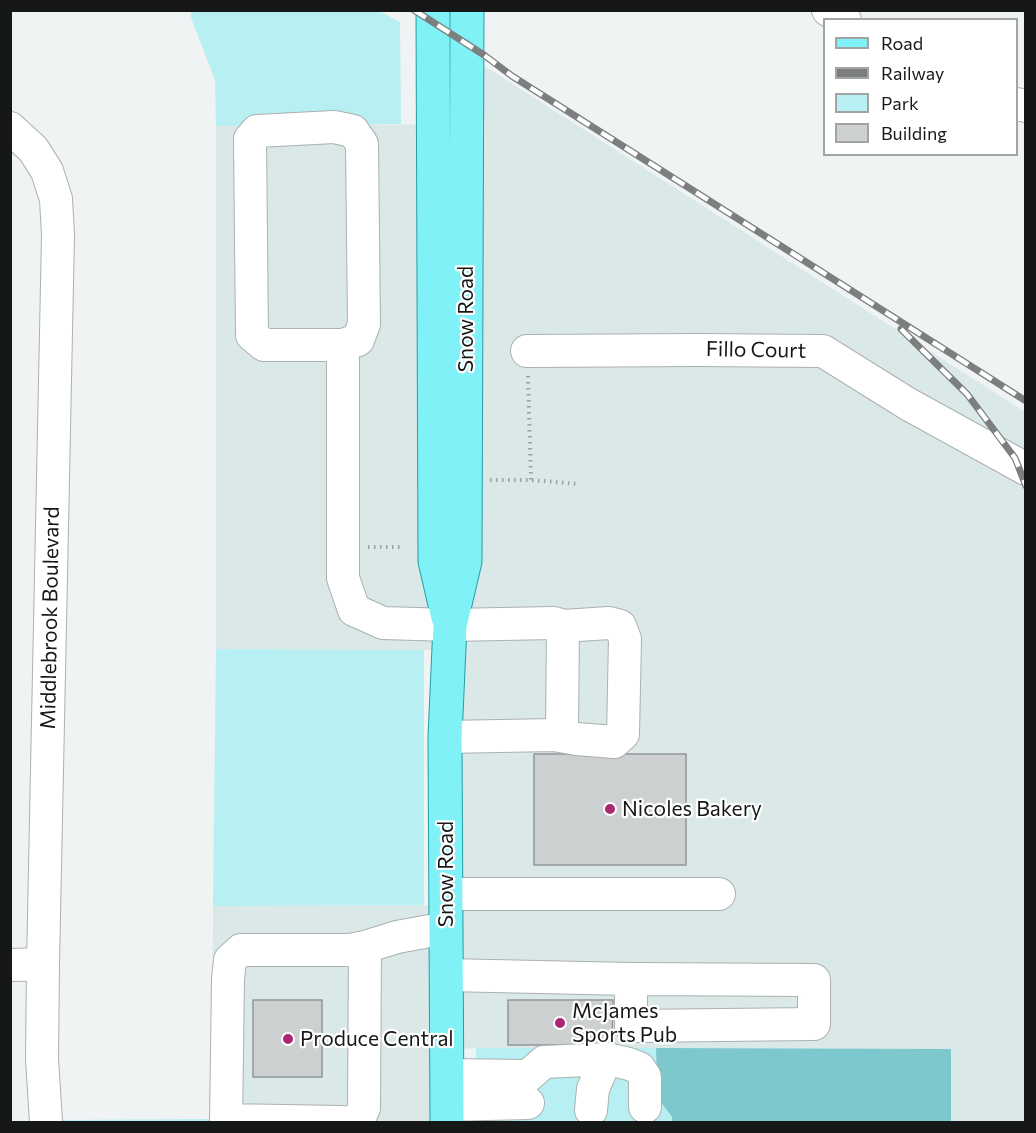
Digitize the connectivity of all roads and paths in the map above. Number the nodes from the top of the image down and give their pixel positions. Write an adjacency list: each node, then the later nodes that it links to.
1 (433, 10): 12 (main road, Snow Road)
2 (467, 10): 12 (main road, Snow Road)
3 (828, 10): 4 (street)
4 (842, 18)
5 (10, 128): 20 (street, Middlebrook Boulevard)
6 (343, 345): 6 (street); 12 (street)
7 (527, 351): 8 (street, Fillo Court); 10 (path)
8 (1026, 469)
9 (480, 480): 10 (path)
10 (531, 480): 11 (path)
11 (578, 484)
12 (450, 625): 13 (street); 15 (main road, Snow Road)
13 (563, 626): 14 (street); 14 (street)
14 (554, 735): 15 (street)
15 (445, 736): 16 (main road, Snow Road)
16 (446, 894): 17 (street); 18 (main road, Snow Road)
17 (719, 894)
18 (446, 928): 19 (street); 22 (main road, Snow Road)
19 (365, 948): 29 (street); 32 (street)
20 (43, 964): 21 (street); 30 (street, Middlebrook Boulevard)
21 (10, 965)
22 (446, 975): 23 (street); 26 (main road, Snow Road)
23 (631, 979): 23 (street)
24 (608, 1059): 25 (street); 27 (street); 28 (street)
25 (528, 1100): 26 (street)
26 (447, 1101)
27 (645, 1107)
28 (591, 1110)
29 (226, 1121): 31 (street)
30 (46, 1122)
31 (341, 1122)
32 (350, 1122)

